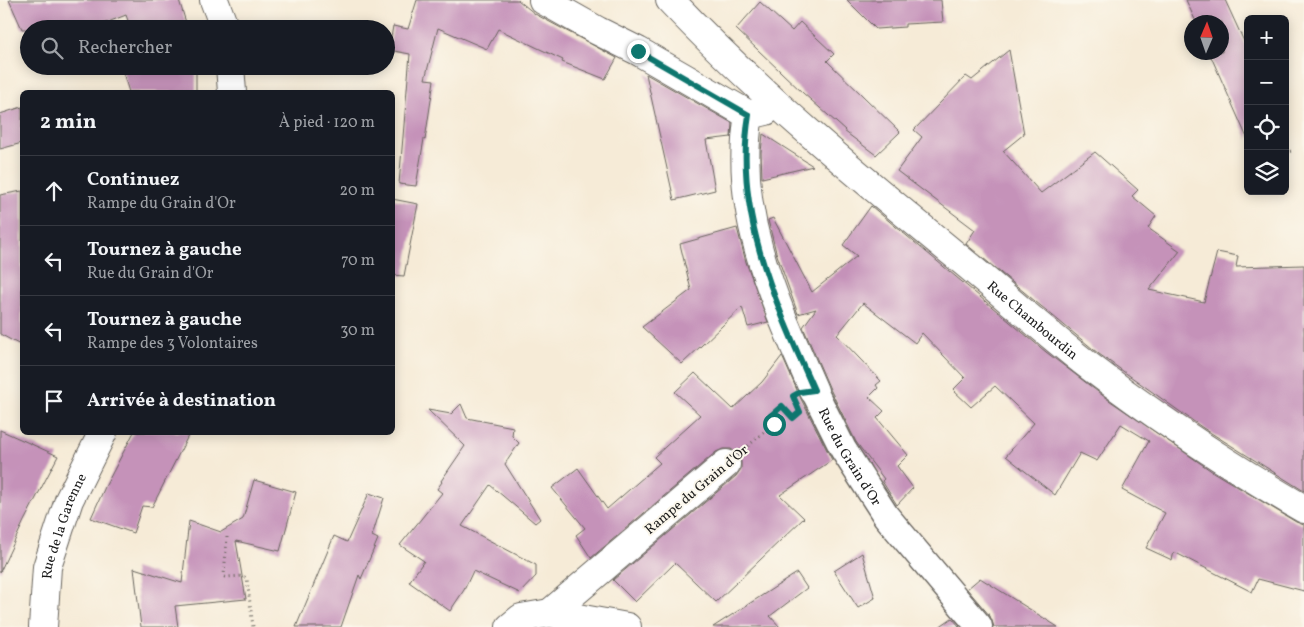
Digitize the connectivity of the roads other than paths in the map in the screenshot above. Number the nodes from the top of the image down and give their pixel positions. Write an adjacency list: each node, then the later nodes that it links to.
1 (214, 0): 4 (street)
2 (543, 0): 8 (street)
3 (670, 0): 7 (street, Rue Chambourdin)
4 (222, 20)
5 (231, 75): 6 (street)
6 (232, 90)
7 (779, 106): 8 (street); 12 (street, Rue Chambourdin)
8 (749, 115): 9 (street, Rue du Grain d'Or)
9 (814, 390): 14 (street, Rue du Grain d'Or)
10 (102, 435): 15 (street, Rue de la Garenne)
11 (726, 464): 13 (street, Rampe du Grain d'Or)
12 (1304, 509)
13 (550, 614): 16 (street); 17 (street)
14 (979, 626)
15 (43, 627)
16 (510, 627)
17 (627, 627)

